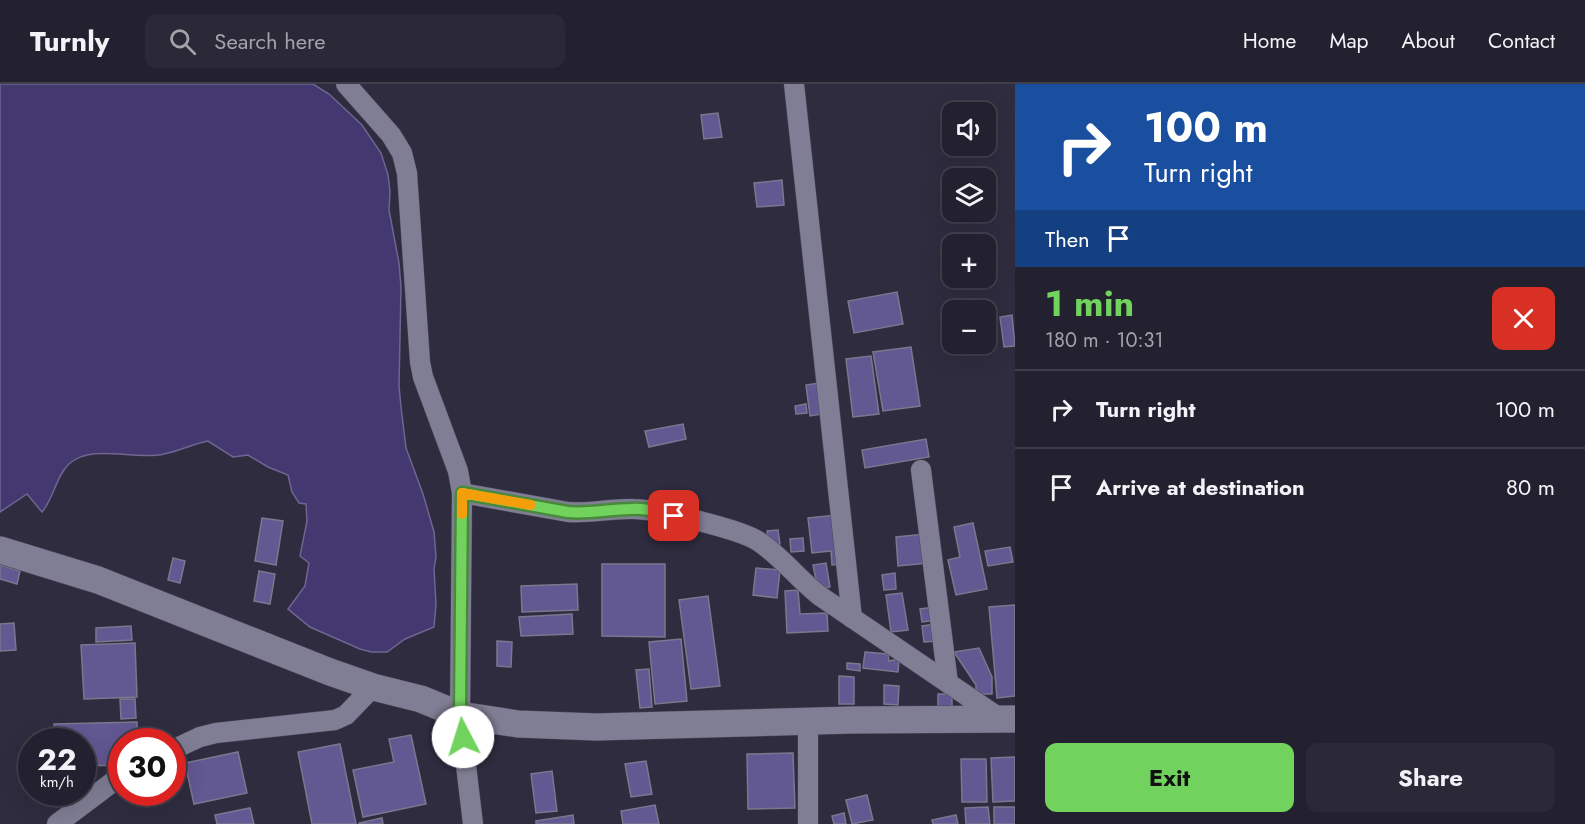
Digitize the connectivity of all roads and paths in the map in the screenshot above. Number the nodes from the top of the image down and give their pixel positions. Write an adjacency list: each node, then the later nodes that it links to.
1 (346, 84): 4 (street)
2 (794, 84): 6 (street)
3 (921, 470): 7 (street)
4 (462, 493): 6 (street); 9 (street)
5 (0, 550): 8 (main road)
6 (852, 618): 7 (street)
7 (948, 683): 10 (street)
8 (374, 687): 9 (main road); 12 (street)
9 (460, 715): 11 (main road); 15 (street)
10 (1008, 719): 11 (main road)
11 (808, 722): 16 (street)
12 (186, 744)
13 (108, 786): 14 (street)
14 (57, 824)
15 (473, 824)
16 (808, 824)

